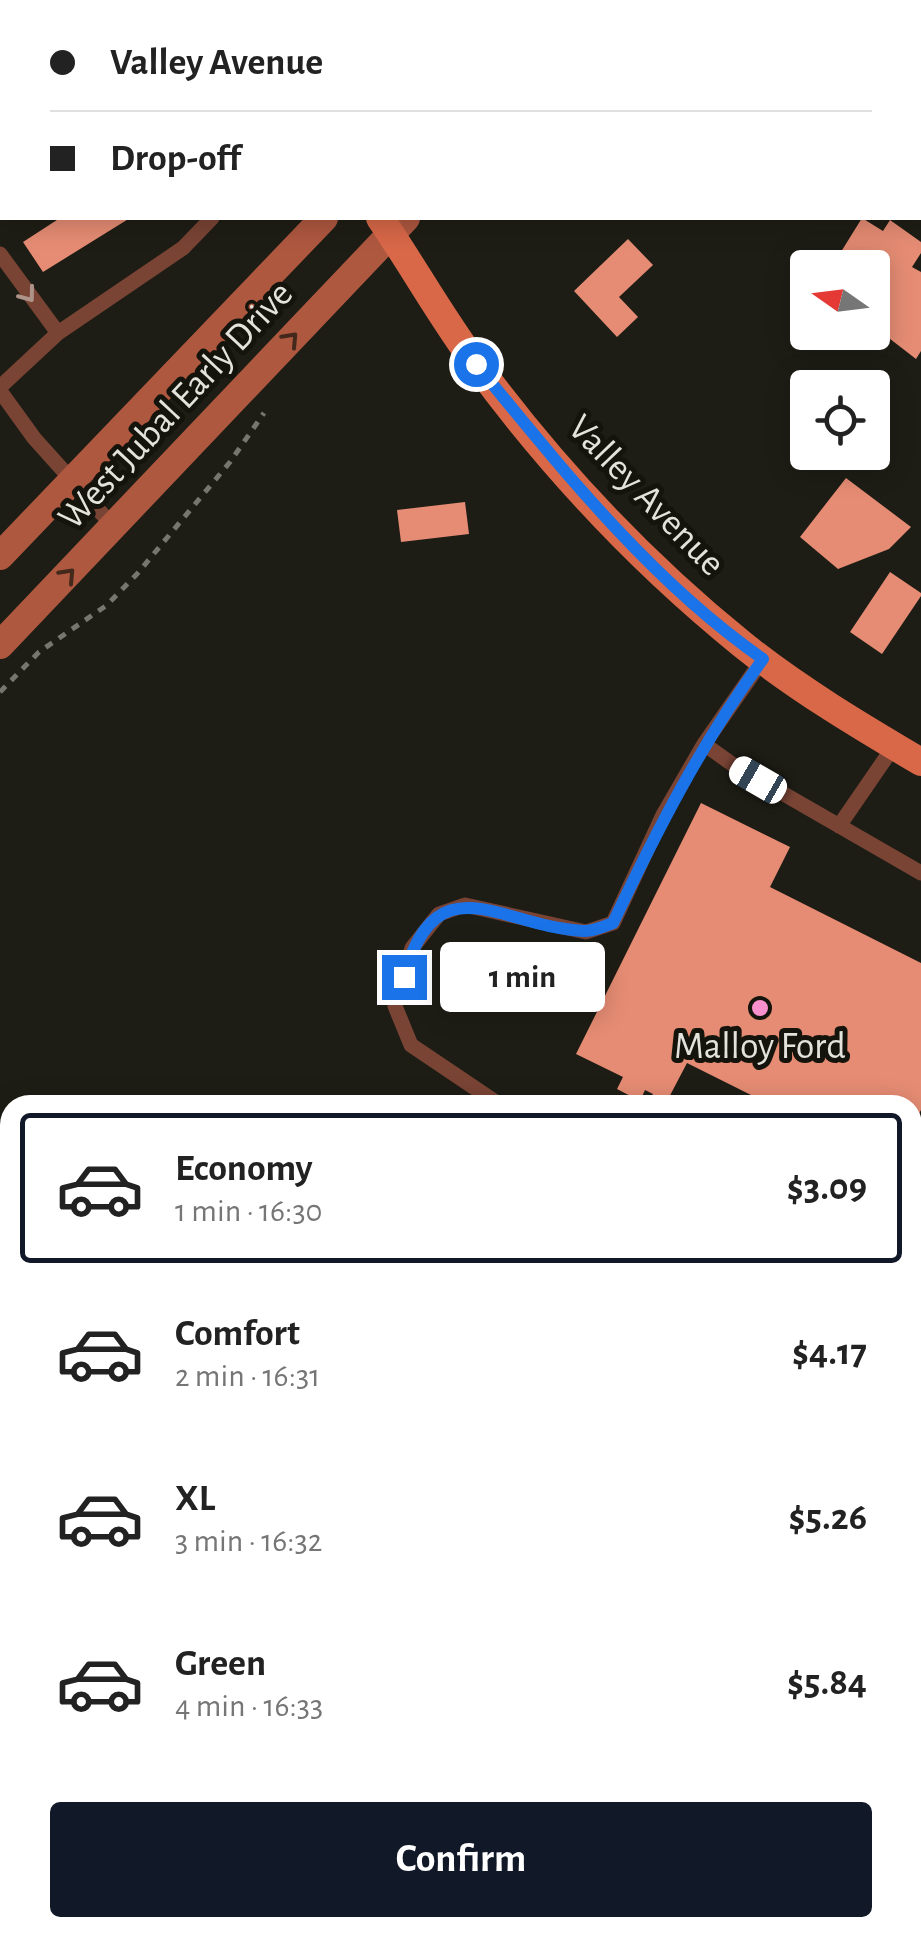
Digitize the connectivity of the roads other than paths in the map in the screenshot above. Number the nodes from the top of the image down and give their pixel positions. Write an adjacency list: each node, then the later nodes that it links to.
1 (210, 220): 5 (lane)
2 (322, 220): 7 (main road, West Jubal Early Drive)
3 (392, 223): 8 (main road, West Jubal Early Drive, one-way to 3); 11 (main road, Valley Avenue)
4 (0, 254): 5 (lane, one-way to 5)
5 (58, 334): 6 (lane)
6 (0, 389): 7 (lane)
7 (72, 481): 8 (lane); 9 (main road, West Jubal Early Drive)
8 (113, 526): 10 (main road, West Jubal Early Drive, one-way to 8)
9 (0, 556)
10 (0, 645)
11 (763, 659): 12 (lane); 13 (main road, Valley Avenue)
12 (704, 744): 15 (lane); 17 (lane)
13 (894, 746): 14 (main road, Valley Avenue); 15 (lane)
14 (921, 762)
15 (839, 826): 16 (lane)
16 (921, 873)
17 (485, 1095)

